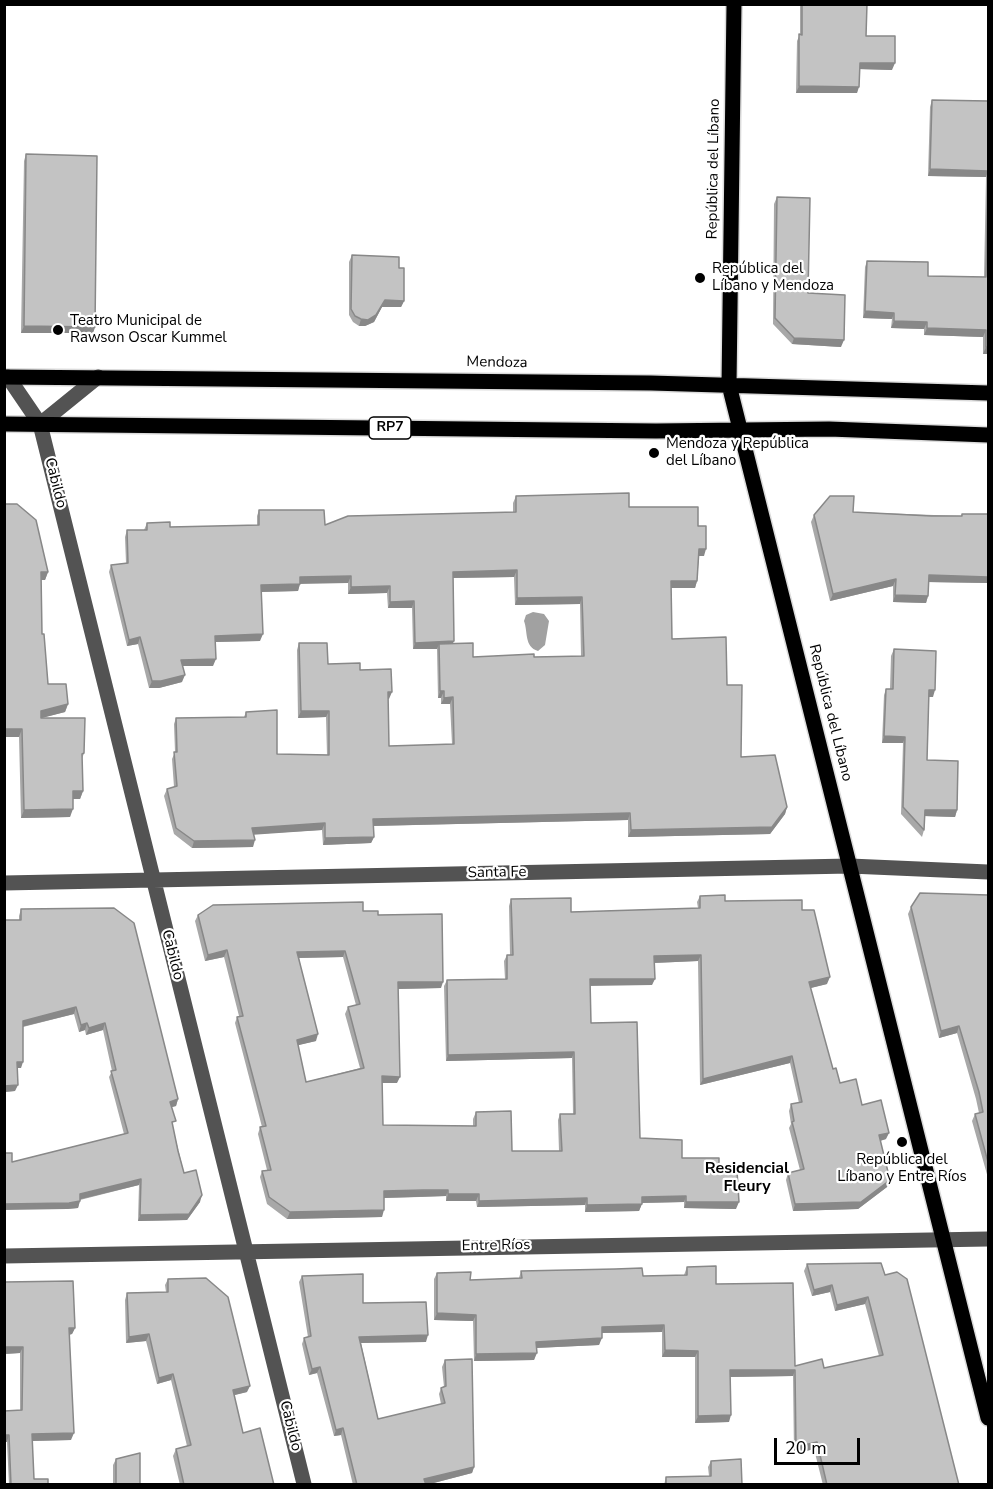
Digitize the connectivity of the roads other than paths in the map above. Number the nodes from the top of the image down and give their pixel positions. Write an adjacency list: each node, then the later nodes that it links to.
1 (734, 4): 4 (main road, República del Líbano)
2 (6, 376): 3 (main road, Mendoza); 7 (street, Cabildo)
3 (98, 377): 4 (main road, Mendoza); 7 (street)
4 (729, 386): 5 (main road, Mendoza); 8 (main road, República del Líbano)
5 (988, 393)
6 (4, 424): 7 (main road, RP7)
7 (40, 424): 8 (main road, RP7); 12 (street, Cabildo)
8 (740, 430): 9 (main road, RP7); 10 (main road, República del Líbano)
9 (988, 435)
10 (850, 866): 11 (street, Santa Fe); 12 (street, Santa Fe); 14 (main road, República del Líbano)
11 (988, 872)
12 (153, 880): 13 (street, Santa Fe); 16 (street, Cabildo)
13 (4, 884)
14 (943, 1238): 15 (street, Entre Ríos); 16 (street, Entre Ríos); 18 (main road, República del Líbano)
15 (988, 1239)
16 (246, 1251): 17 (street, Entre Ríos); 19 (street, Cabildo)
17 (4, 1256)
18 (988, 1418)
19 (304, 1485)

